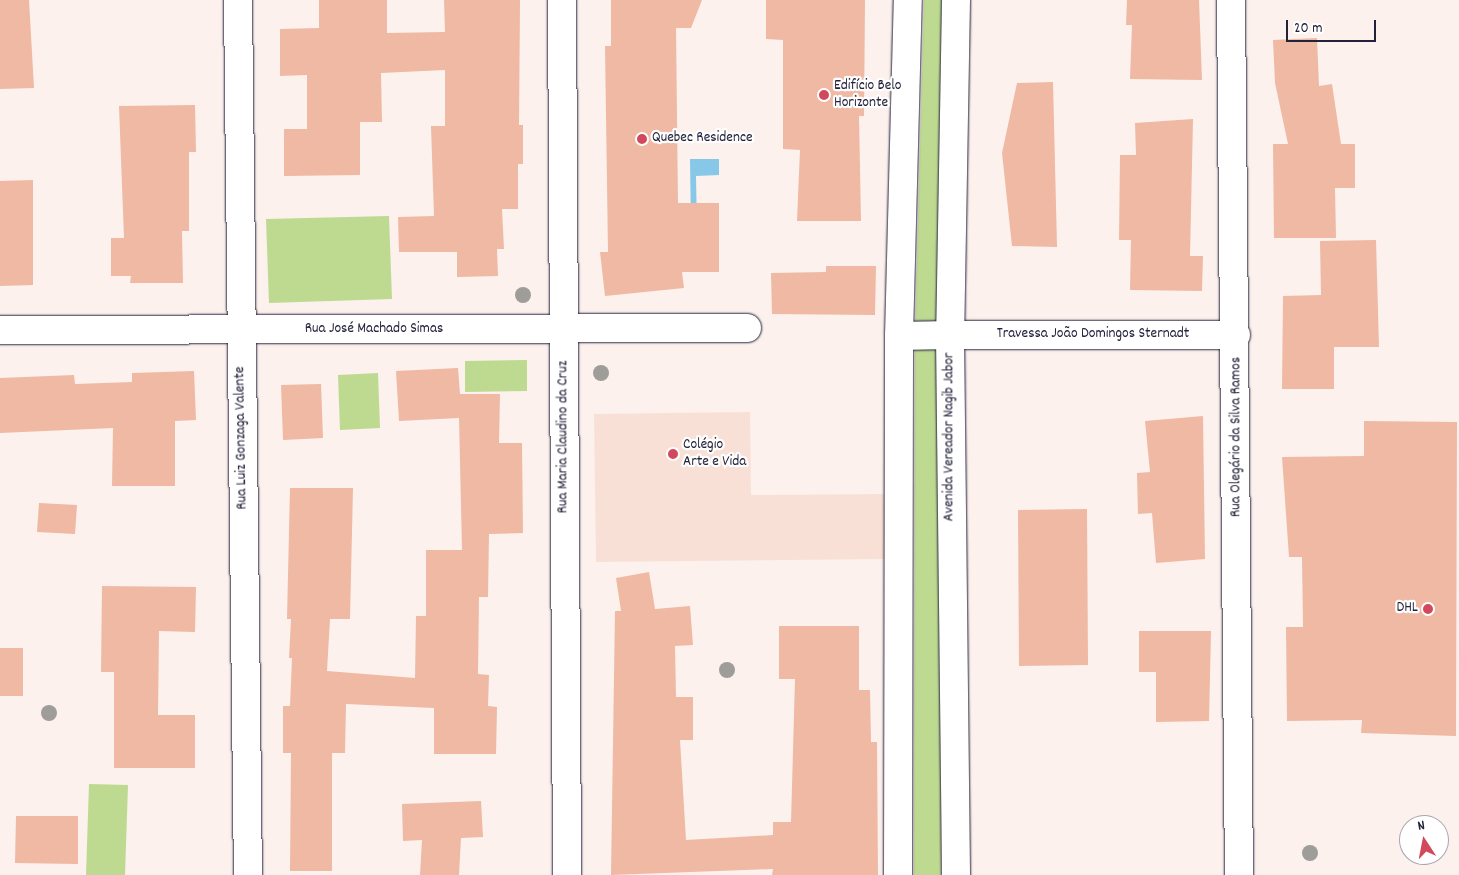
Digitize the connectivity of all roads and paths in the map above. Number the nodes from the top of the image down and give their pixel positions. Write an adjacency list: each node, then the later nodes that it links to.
1 (238, 0): 9 (street, Rua Luiz Gonzaga Valente)
2 (562, 0): 7 (street, Rua Maria Claudino da Cruz)
3 (908, 0): 11 (street)
4 (956, 0): 12 (street, Avenida Vereador Nagib Jabor)
5 (1231, 0): 10 (street, Rua Olegário da Silva Ramos)
6 (748, 328): 7 (street, Rua José Machado Simas)
7 (564, 329): 9 (street, Rua José Machado Simas); 14 (street, Rua Maria Claudino da Cruz)
8 (0, 330): 9 (street, Rua José Machado Simas)
9 (241, 330): 13 (street, Rua Luiz Gonzaga Valente)
10 (1236, 335): 12 (street, Travessa João Domingos Sternadt); 17 (street, Rua Olegário da Silva Ramos)
11 (900, 336): 12 (street, Travessa João Domingos Sternadt); 15 (street)
12 (950, 336): 16 (street, Avenida Vereador Nagib Jabor)
13 (248, 875)
14 (567, 875)
15 (898, 875)
16 (956, 875)
17 (1239, 875)

